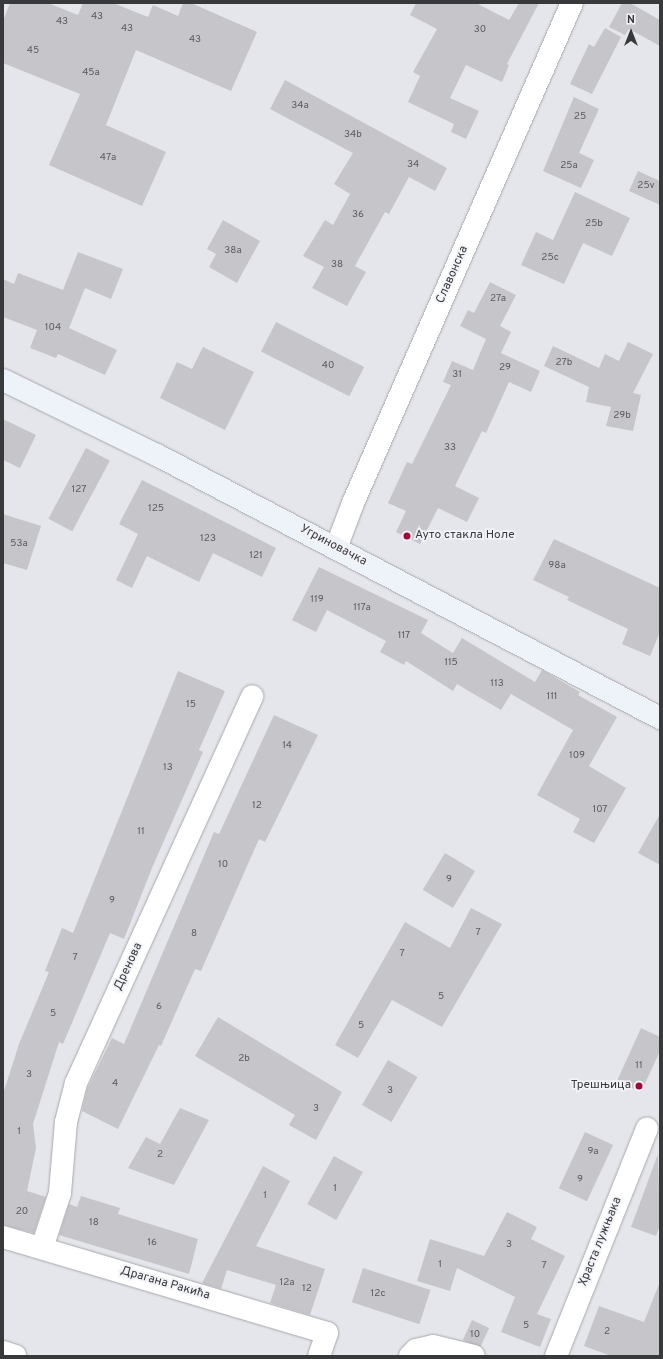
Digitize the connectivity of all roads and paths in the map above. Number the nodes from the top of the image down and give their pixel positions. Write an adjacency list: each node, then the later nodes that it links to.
1 (572, 3): 3 (street, Славонска)
2 (3, 380): 3 (main road, Угриновачка)
3 (336, 548): 5 (main road, Угриновачка)
4 (252, 696): 8 (street, Дренова)
5 (660, 718)
6 (647, 1128): 14 (street, Храста лужњака)
7 (3, 1237): 8 (street, Драгана Ракића)
8 (42, 1248): 11 (street, Драгана Ракића)
9 (3, 1352): 10 (street)
10 (15, 1356)
11 (320, 1356)
12 (410, 1356): 13 (street)
13 (474, 1356)
14 (556, 1356)

